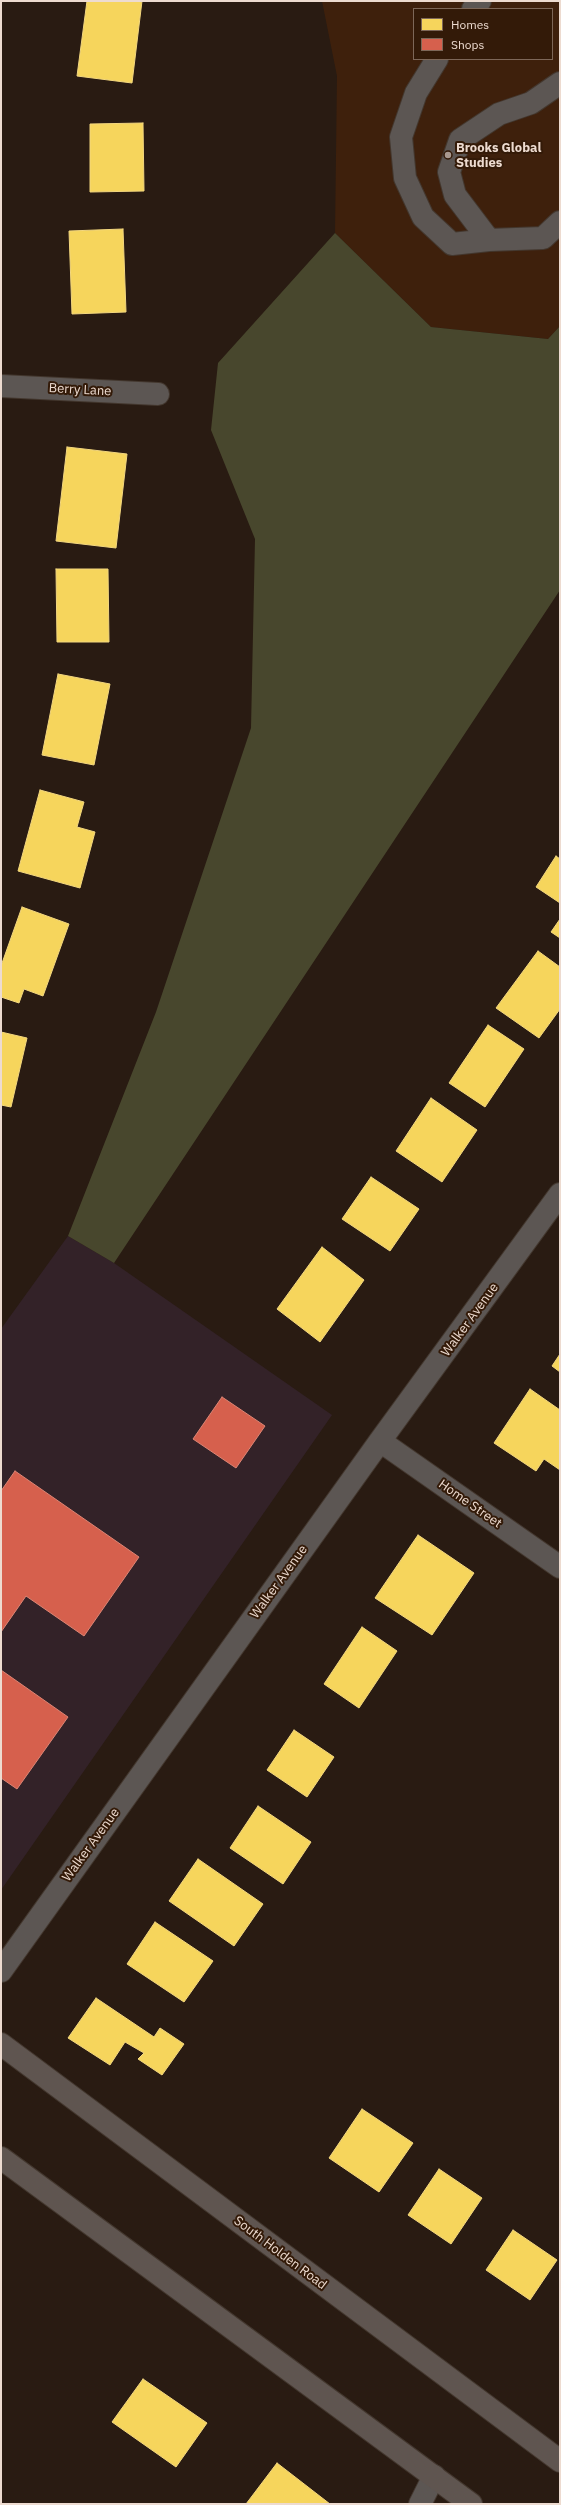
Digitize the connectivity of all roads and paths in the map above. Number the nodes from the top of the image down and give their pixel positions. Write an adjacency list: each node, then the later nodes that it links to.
1 (436, 60): 4 (street)
2 (560, 83): 4 (street)
3 (560, 222): 4 (street)
4 (489, 240)
5 (1, 386): 6 (street, Berry Lane)
6 (158, 394)
7 (560, 1194): 8 (street, Walker Avenue)
8 (380, 1441): 9 (street, Home Street); 10 (street, Walker Avenue)
9 (560, 1567)
10 (1, 1971)
11 (1, 2044): 13 (main road, South Holden Road)
12 (1, 2158): 14 (main road)
13 (560, 2461)
14 (434, 2476): 15 (street); 16 (main road)
15 (420, 2504)
16 (471, 2504)

